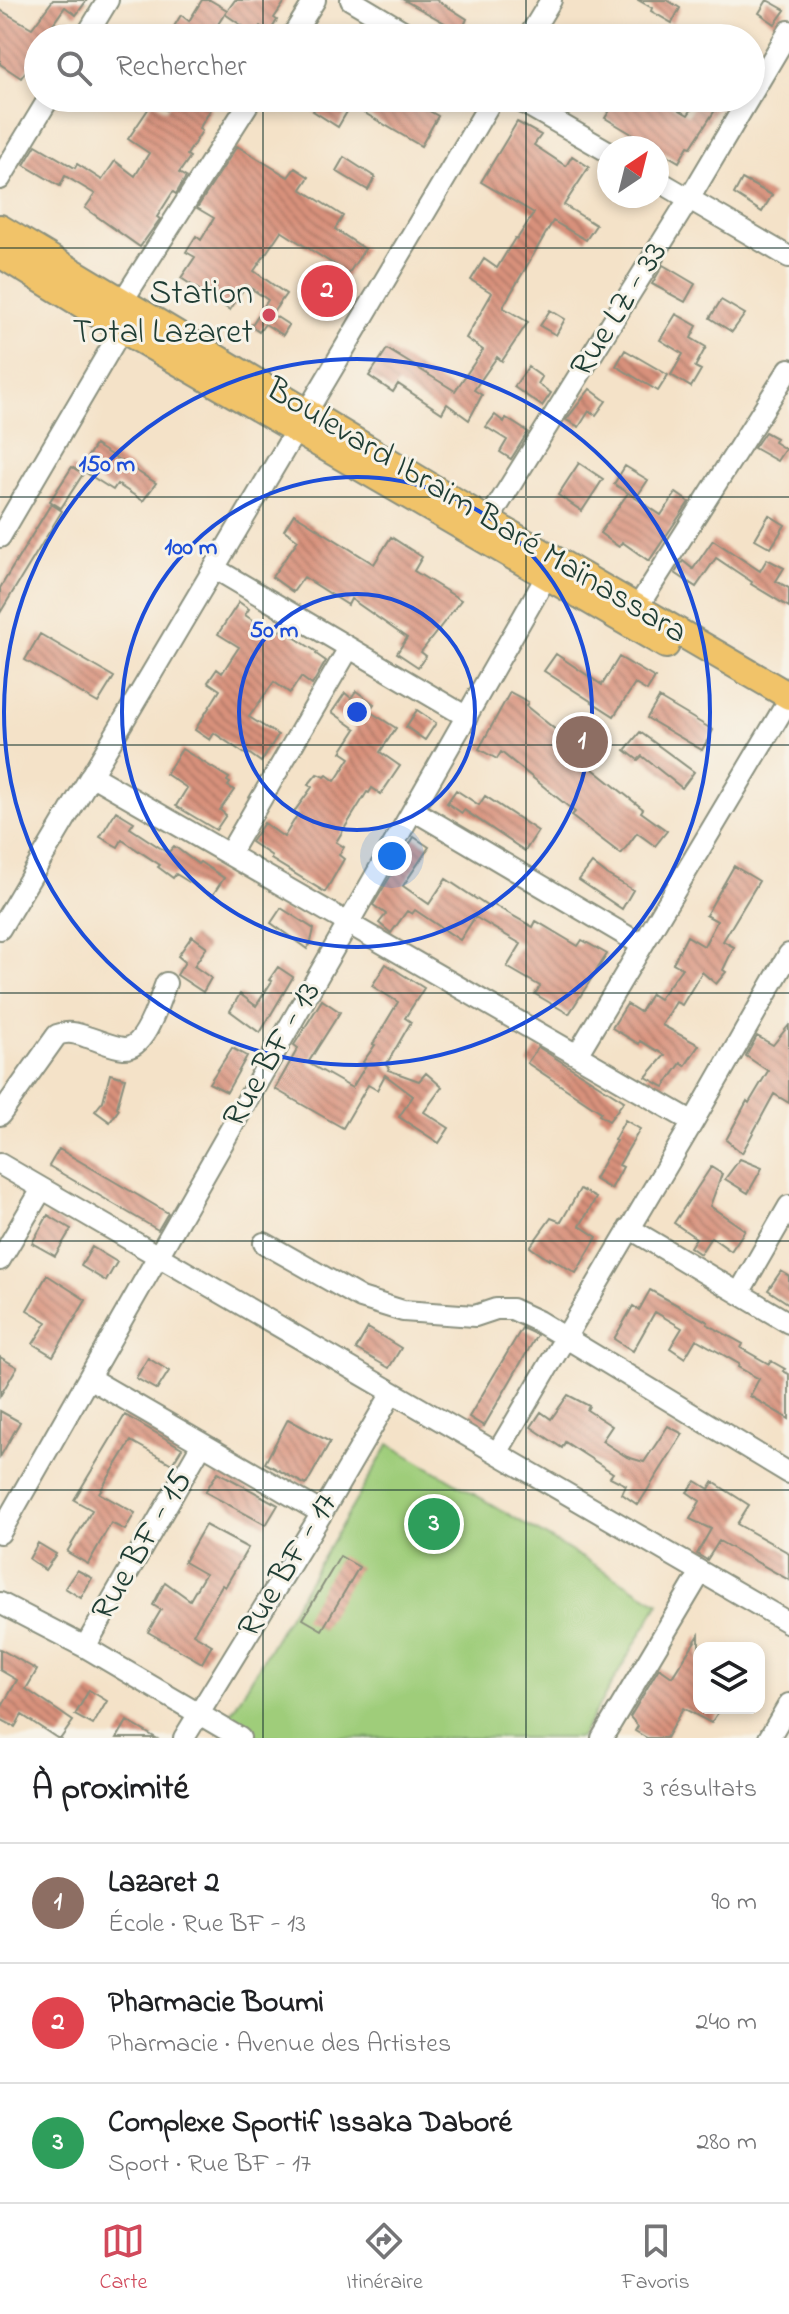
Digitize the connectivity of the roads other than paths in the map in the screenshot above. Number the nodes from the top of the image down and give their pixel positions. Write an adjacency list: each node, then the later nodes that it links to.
1 (108, 0): 5 (street)
2 (315, 0): 6 (street)
3 (351, 0): 7 (street)
4 (551, 0): 8 (street)
5 (93, 24)
6 (300, 24)
7 (391, 24)
8 (536, 24)
9 (789, 31): 10 (street, Rue LZ - 33)
10 (765, 71)
11 (41, 112): 17 (street)
12 (243, 112): 23 (street)
13 (485, 112): 26 (street)
14 (539, 112): 16 (street)
15 (741, 112): 19 (street, Rue LZ - 33)
16 (597, 145)
17 (0, 179)
18 (669, 187): 19 (street)
19 (689, 199): 22 (street); 27 (street, Rue LZ - 33)
20 (0, 228): 23 (main road, Boulevard Ibraim Baré Maïnassara)
21 (0, 254): 24 (main road, Boulevard Ibraim Baré Maïnassara)
22 (789, 257)
23 (122, 302): 26 (main road, Boulevard Ibraim Baré Maïnassara)
24 (122, 329): 26 (main road, Boulevard Ibraim Baré Maïnassara); 28 (street)
25 (789, 369): 31 (street)
26 (301, 421): 27 (main road, Boulevard Ibraim Baré Maïnassara); 29 (street); 30 (main road, Boulevard Ibraim Baré Maïnassara)
27 (488, 521): 31 (main road, Boulevard Ibraim Baré Maïnassara)
28 (0, 537)
29 (214, 568): 32 (street); 35 (street)
30 (546, 577): 33 (main road, Boulevard Ibraim Baré Maïnassara); 34 (street, Rue BF - 13)
31 (637, 608): 33 (main road, Boulevard Ibraim Baré Maïnassara)
32 (349, 648): 34 (street); 37 (street)
33 (786, 698): 40 (street)
34 (467, 717): 36 (street, Rue BF - 13)
35 (91, 775): 37 (street); 39 (street)
36 (413, 810): 38 (street, Rue BF - 13); 40 (street)
37 (229, 854): 38 (street)
38 (349, 923): 43 (street); 51 (street, Rue BF - 13)
39 (0, 929)
40 (642, 945): 43 (street)
41 (789, 954): 45 (street)
42 (166, 983): 44 (street)
43 (577, 1055): 45 (street)
44 (0, 1115)
45 (693, 1122): 49 (street)
46 (0, 1164): 47 (street)
47 (42, 1189): 51 (street); 52 (street)
48 (789, 1206): 53 (street)
49 (629, 1228): 53 (street); 55 (street)
50 (264, 1243): 55 (street)
51 (158, 1256): 56 (street, Rue BF - 13); 57 (street)
52 (0, 1260)
53 (739, 1293): 54 (street)
54 (789, 1323)
55 (565, 1339): 59 (street); 60 (street)
56 (89, 1378): 58 (street); 62 (street, Rue BF - 13)
57 (392, 1393): 59 (street); 61 (street, Rue BF - 17)
58 (202, 1444): 61 (street); 66 (street, Rue BF - 15)
59 (497, 1453): 63 (street)
60 (789, 1473)
61 (322, 1513): 68 (street, Rue BF - 17)
62 (0, 1533)
63 (701, 1572): 65 (street); 71 (street)
64 (0, 1603): 66 (street)
65 (789, 1623)
66 (85, 1647): 68 (street)
67 (789, 1704): 72 (street)
68 (199, 1714): 69 (street, Rue BF - 17); 70 (street)
69 (184, 1738)
70 (240, 1738)
71 (602, 1738)
72 (769, 1738)

